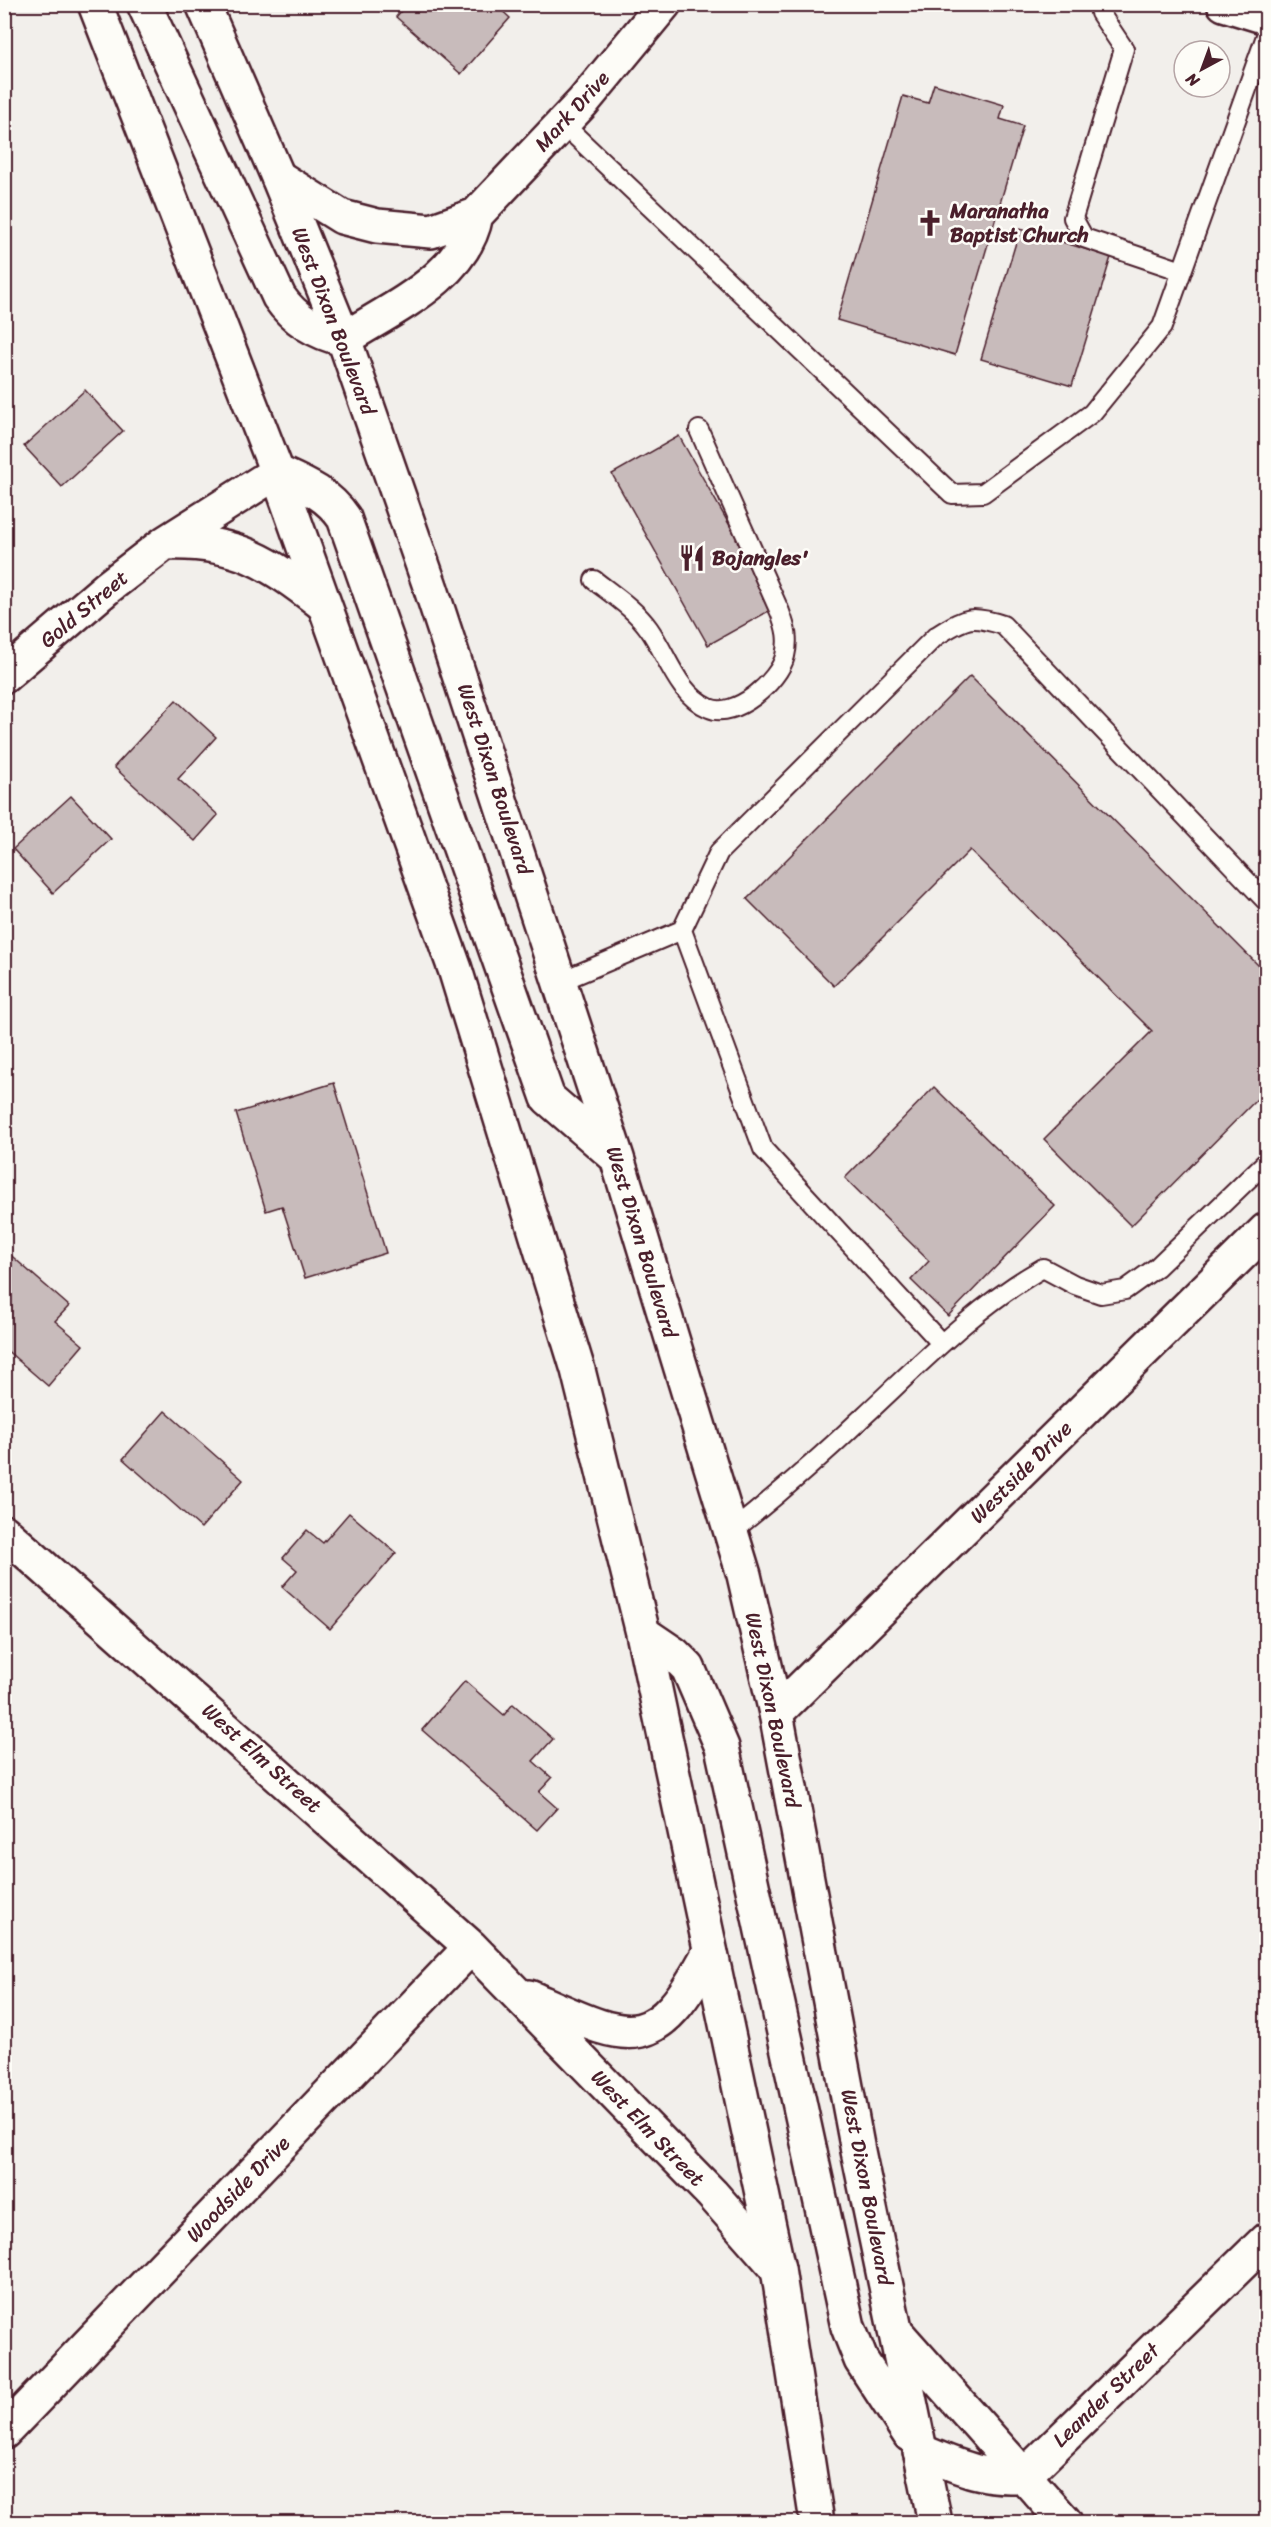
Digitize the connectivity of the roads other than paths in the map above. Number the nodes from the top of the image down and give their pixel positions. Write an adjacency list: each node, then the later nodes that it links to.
1 (95, 4): 15 (main road)
2 (144, 4): 13 (main road)
3 (203, 4): 10 (main road, West Dixon Boulevard)
4 (664, 4): 9 (main road, Mark Drive)
5 (1101, 4): 12 (lane)
6 (1224, 4): 7 (main road)
7 (1266, 17)
8 (1266, 36): 12 (lane)
9 (562, 124): 11 (main road, Mark Drive); 12 (lane)
10 (278, 177): 11 (main road, Mark Drive); 13 (main road, West Dixon Boulevard)
11 (476, 215): 13 (main road, Mark Drive)
12 (1182, 271)
13 (344, 339): 22 (main road, West Dixon Boulevard)
14 (699, 430): 17 (lane)
15 (276, 472): 16 (main road, Gold Street); 18 (main road); 23 (main road)
16 (165, 543): 18 (main road); 19 (main road, Gold Street)
17 (594, 580)
18 (324, 604): 29 (main road)
19 (4, 676)
20 (1266, 901): 21 (lane)
21 (682, 930): 22 (lane); 26 (lane)
22 (559, 982): 23 (main road, West Dixon Boulevard)
23 (617, 1158): 28 (main road, West Dixon Boulevard)
24 (1266, 1162): 26 (lane)
25 (1266, 1230): 30 (main road, Westside Drive)
26 (941, 1343): 28 (lane)
27 (4, 1532): 31 (main road, West Elm Street)
28 (731, 1532): 30 (main road, West Dixon Boulevard)
29 (643, 1633): 32 (main road); 38 (main road)
30 (776, 1713): 36 (main road, West Dixon Boulevard)
31 (471, 1947): 33 (main road, West Elm Street); 37 (main road, Woodside Drive)
32 (710, 1951): 33 (main road, West Elm Street); 35 (main road)
33 (514, 1990): 35 (main road, West Elm Street)
34 (1266, 2240): 39 (main road, Leander Street)
35 (778, 2269): 40 (main road)
36 (895, 2331): 38 (main road, West Dixon Boulevard); 39 (main road)
37 (4, 2432)
38 (920, 2451): 39 (main road); 41 (main road, West Dixon Boulevard)
39 (1025, 2475): 42 (main road)
40 (818, 2523)
41 (935, 2523)
42 (1065, 2523)

